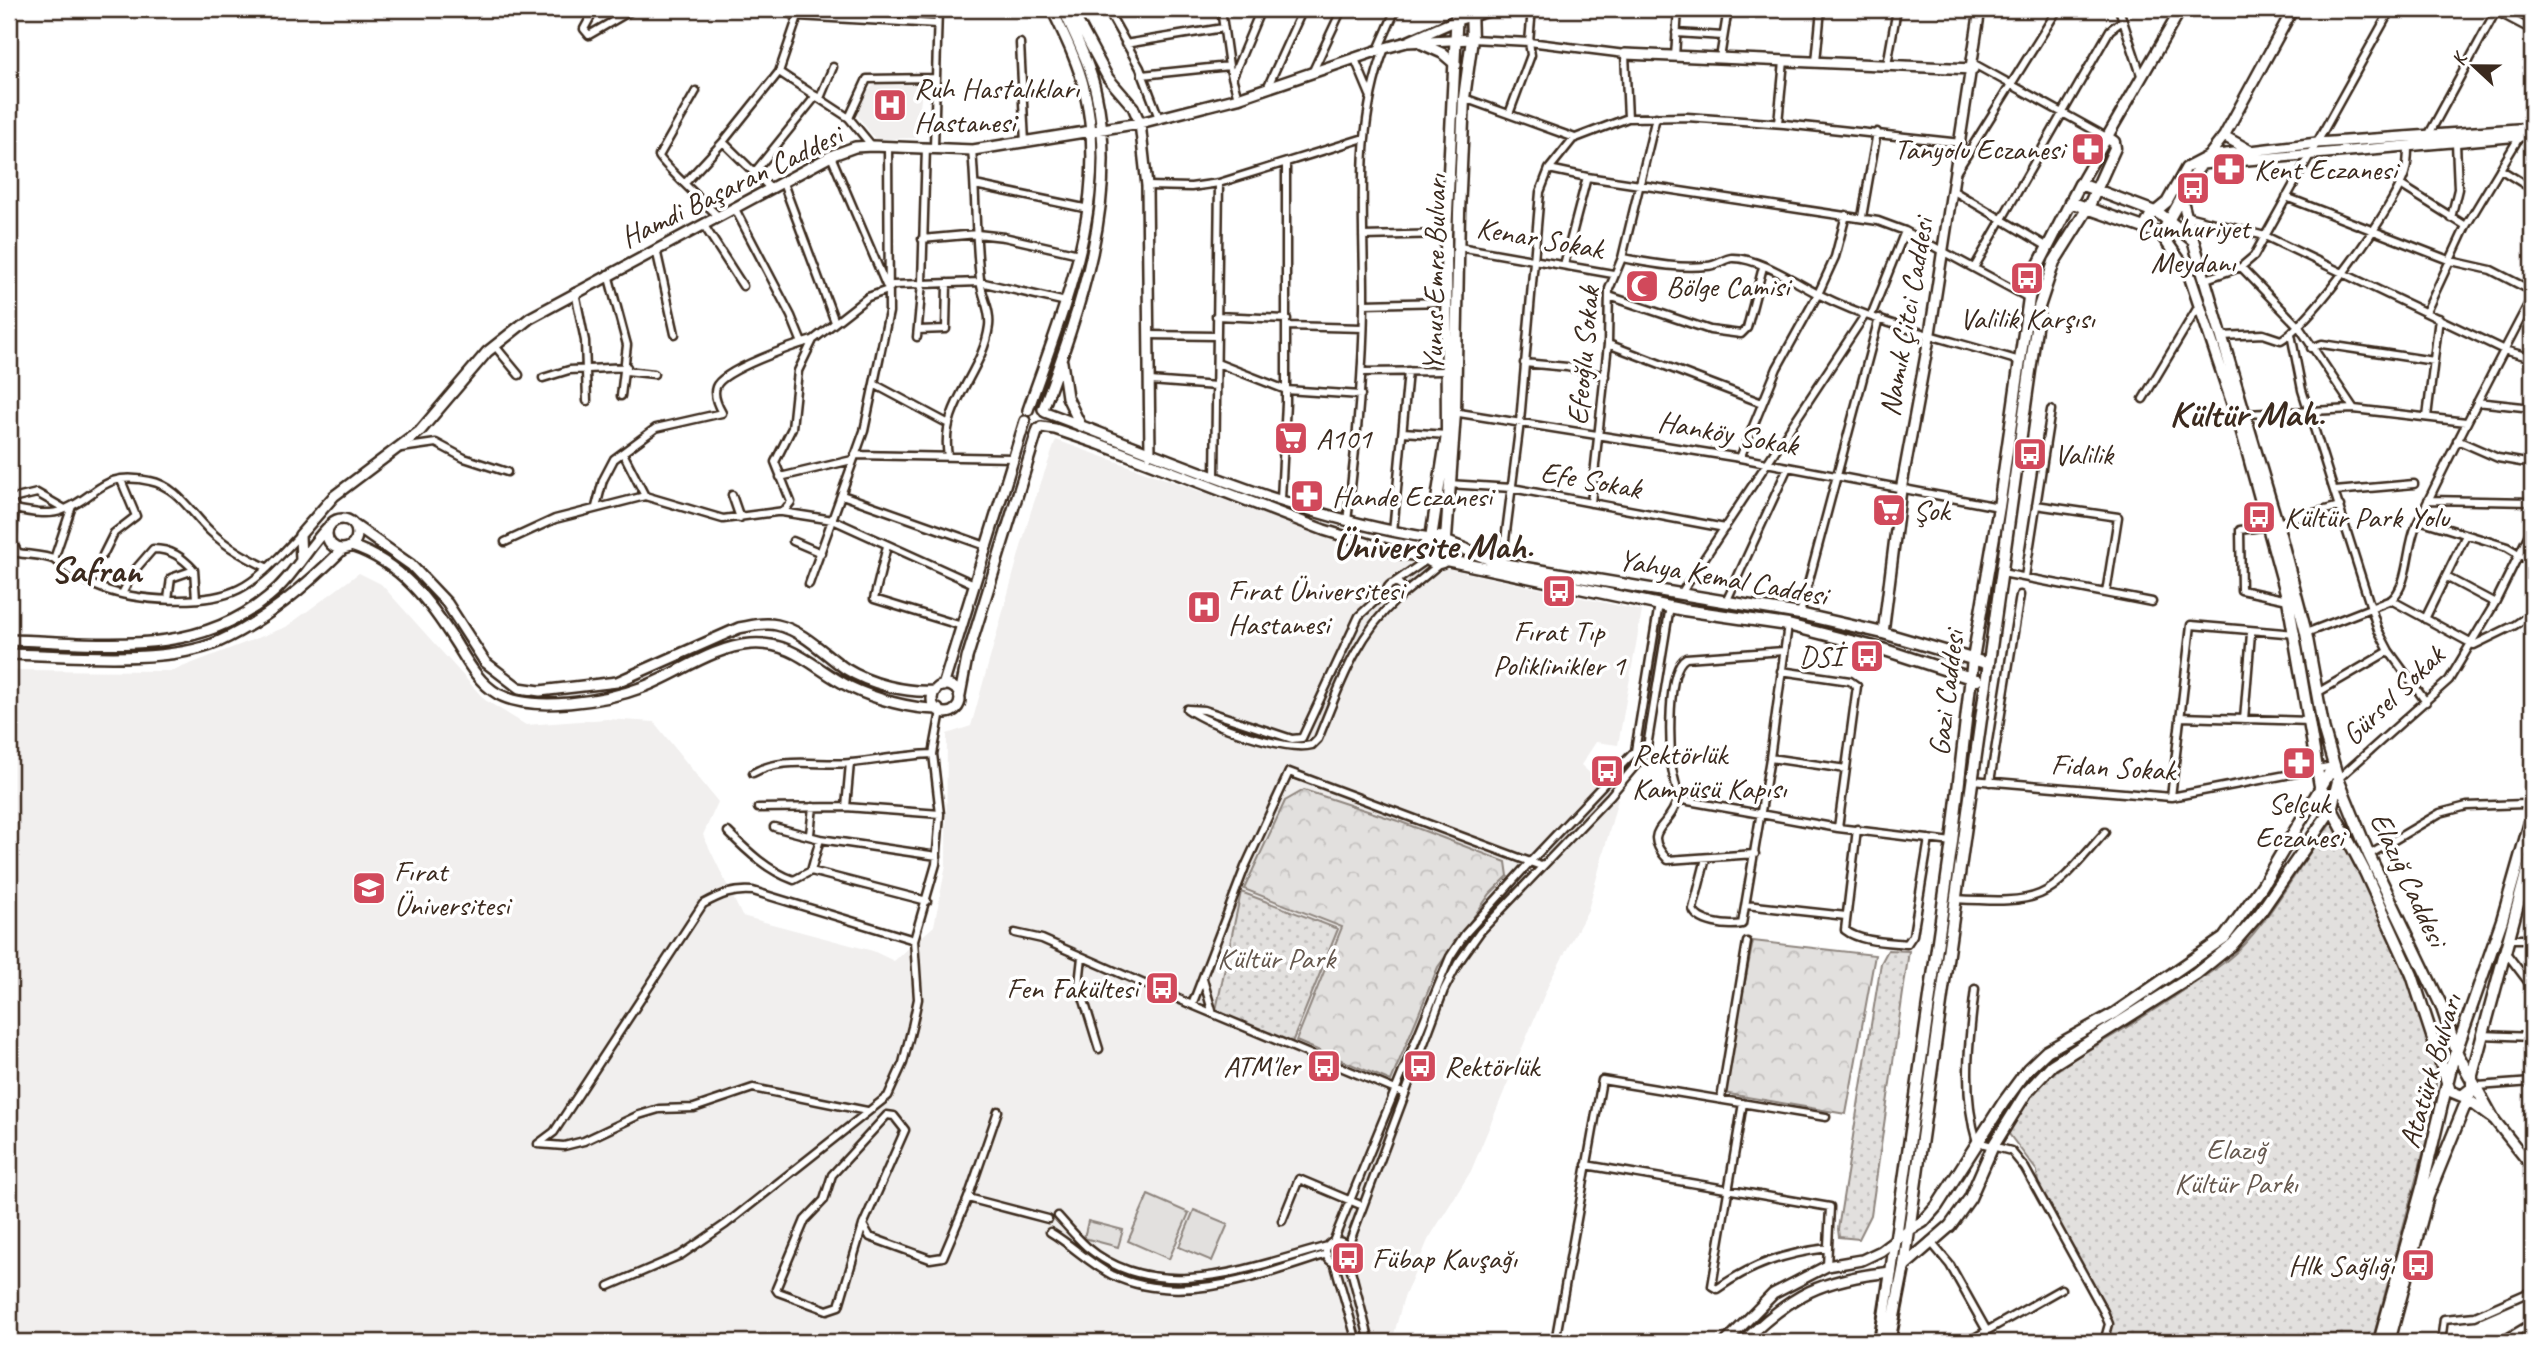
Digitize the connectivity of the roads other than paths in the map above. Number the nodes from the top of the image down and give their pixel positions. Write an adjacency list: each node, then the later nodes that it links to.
1 (594, 9): 2 (street)
2 (634, 9)
3 (776, 9): 29 (street)
4 (938, 9): 31 (street)
5 (1052, 9): 78 (main road)
6 (1063, 9): 77 (main road)
7 (1072, 9): 74 (main road)
8 (1107, 9): 42 (street)
9 (1221, 9): 32 (street)
10 (1261, 9): 58 (street)
11 (1303, 9): 61 (street)
12 (1342, 9): 56 (street)
13 (1396, 9): 43 (street)
14 (1496, 9): 27 (main road)
15 (1532, 9): 39 (street)
16 (1678, 9): 34 (street)
17 (1728, 9): 35 (street)
18 (1821, 9): 49 (street)
19 (1898, 9): 51 (street)
20 (1980, 9): 54 (main road, Namık Çitci Caddesi)
21 (2058, 9): 62 (street)
22 (2119, 9): 30 (street)
23 (2181, 9): 60 (main road, Gazi Caddesi)
24 (2293, 9): 80 (main road)
25 (2391, 9): 89 (street)
26 (2495, 10): 33 (street); 81 (street)
27 (1471, 12): 28 (main road); 36 (main road, Yunus Emre Bulvarı)
28 (1457, 14): 37 (main road, Yunus Emre Bulvarı); 38 (main road)
29 (798, 16): 31 (street); 55 (street)
30 (2122, 21): 60 (street); 69 (street)
31 (937, 24): 59 (street)
32 (1223, 29): 42 (street); 53 (street)
33 (2532, 30)
34 (1676, 33): 35 (street); 45 (street)
35 (1723, 36): 46 (street)
36 (1472, 39): 37 (main road, Hamdi Başaran Caddesi); 39 (street); 67 (main road, Yunus Emre Bulvarı)
37 (1457, 41): 41 (main road, Hamdi Başaran Caddesi); 50 (main road, Yunus Emre Bulvarı)
38 (1407, 42): 41 (main road, Hamdi Başaran Caddesi); 43 (main road, Hamdi Başaran Caddesi)
39 (1529, 42): 44 (street); 68 (street)
40 (1020, 43): 87 (street)
41 (1420, 43): 50 (main road, Hamdi Başaran Caddesi)
42 (1125, 44): 57 (street)
43 (1382, 49): 47 (main road, Hamdi Başaran Caddesi); 65 (street)
44 (1625, 54): 45 (main road); 73 (street)
45 (1675, 57): 46 (main road)
46 (1720, 58): 48 (main road)
47 (1355, 59): 56 (main road, Hamdi Başaran Caddesi); 65 (street)
48 (1784, 61): 49 (main road); 75 (street)
49 (1816, 62): 51 (main road)
50 (1456, 65): 138 (main road, Yunus Emre Bulvarı)
51 (1887, 65): 54 (main road)
52 (833, 66): 64 (street)
53 (1229, 66): 57 (street); 58 (street)
54 (1973, 66): 62 (street); 88 (main road, Namık Çitci Caddesi)
55 (779, 72): 64 (street); 86 (street)
56 (1312, 72): 61 (main road, Hamdi Başaran Caddesi)
57 (1142, 75): 72 (street)
58 (1233, 76): 66 (street)
59 (935, 78): 71 (street); 94 (street)
60 (2142, 80): 85 (main road, Gazi Caddesi)
61 (1268, 86): 66 (main road, Hamdi Başaran Caddesi)
62 (2011, 86): 69 (street); 104 (street)
63 (696, 91): 106 (street)
64 (818, 97): 71 (street); 103 (street)
65 (1371, 97): 83 (street)
66 (1238, 98): 72 (main road, Hamdi Başaran Caddesi)
67 (1464, 98): 68 (street); 144 (main road, Yunus Emre Bulvarı)
68 (1509, 114): 84 (street)
69 (2060, 114): 85 (street); 129 (street)
70 (1656, 117): 73 (street); 75 (street); 113 (street, Efeoğlu Sokak)
71 (849, 118): 91 (street)
72 (1159, 118): 74 (main road, Hamdi Başaran Caddesi)
73 (1628, 118): 84 (street)
74 (1140, 123): 77 (main road, Hamdi Başaran Caddesi); 112 (main road)
75 (1778, 123): 79 (street)
76 (2531, 128): 81 (main road); 82 (main road)
77 (1101, 130): 78 (main road, Hamdi Başaran Caddesi); 197 (main road)
78 (1090, 132): 87 (main road, Hamdi Başaran Caddesi); 123 (main road)
79 (1877, 132): 88 (street); 128 (street)
80 (2224, 136): 96 (main road); 99 (main road)
81 (2428, 136): 89 (main road)
82 (2520, 136): 90 (main road); 102 (street)
83 (1364, 138): 100 (street); 140 (street)
84 (1575, 138): 101 (street)
85 (2108, 138): 109 (main road, Gazi Caddesi); 117 (main road, Gazi Caddesi)
86 (723, 142): 103 (street); 106 (street)
87 (1025, 143): 95 (main road, Hamdi Başaran Caddesi)
88 (1961, 143): 104 (main road, Namık Çitci Caddesi)
89 (2317, 143): 96 (main road); 97 (street)
90 (2456, 143): 92 (main road); 130 (street)
91 (872, 146): 93 (main road, Hamdi Başaran Caddesi); 98 (main road, Hamdi Başaran Caddesi)
92 (2408, 146): 97 (main road); 110 (street)
93 (888, 147): 94 (main road, Hamdi Başaran Caddesi); 164 (street)
94 (930, 147): 95 (main road, Hamdi Başaran Caddesi); 142 (street)
95 (972, 150): 111 (street)
96 (2249, 150): 99 (main road)
97 (2309, 153): 99 (main road); 118 (street)
98 (831, 156): 107 (main road, Hamdi Başaran Caddesi); 164 (street)
99 (2206, 160): 119 (main road); 124 (main road)
100 (1286, 164): 108 (street); 180 (street)
101 (1549, 169): 105 (street); 150 (street)
102 (2500, 169): 115 (street); 134 (street)
103 (754, 173): 114 (street)
104 (1956, 173): 116 (main road, Namık Çitci Caddesi)
105 (1587, 177): 113 (street); 152 (street)
106 (686, 183): 126 (street)
107 (783, 183): 114 (main road, Hamdi Başaran Caddesi); 181 (street)
108 (1219, 183): 112 (street); 176 (street)
109 (2080, 184): 117 (main road); 120 (main road, Gazi Caddesi)
110 (2399, 184): 130 (street); 135 (street)
111 (975, 185): 123 (street); 137 (street)
112 (1147, 186): 187 (main road)
113 (1640, 186): 125 (street); 149 (street, Efeoğlu Sokak)
114 (770, 188): 121 (main road, Hamdi Başaran Caddesi)
115 (2532, 189)
116 (1952, 190): 129 (street); 147 (main road, Namık Çitci Caddesi)
117 (2096, 190): 122 (main road, Gazi Caddesi); 124 (main road)
118 (2286, 197): 135 (street); 141 (street)
119 (2182, 199): 127 (main road); 131 (main road)
120 (2070, 202): 122 (main road); 145 (main road, Gazi Caddesi)
121 (734, 208): 126 (main road, Hamdi Başaran Caddesi); 191 (street)
122 (2088, 208): 133 (main road); 307 (main road, Gazi Caddesi)
123 (1089, 209): 148 (main road)
124 (2155, 212): 131 (main road); 133 (main road)
125 (1846, 215): 128 (street); 167 (street)
126 (718, 216): 132 (main road, Hamdi Başaran Caddesi)
127 (2187, 216): 141 (street); 143 (main road)
128 (1862, 217): 136 (street)
129 (2002, 218): 145 (street); 155 (street)
130 (2451, 218): 134 (street)
131 (2170, 220): 139 (main road); 143 (main road)
132 (703, 224): 146 (main road, Hamdi Başaran Caddesi); 163 (street)
133 (2145, 226): 139 (main road)
134 (2466, 226): 151 (street)
135 (2371, 230): 151 (street); 156 (street)
136 (1905, 231): 147 (street); 177 (street)
137 (977, 234): 142 (street); 148 (street); 160 (street)
138 (1446, 234): 140 (street); 172 (main road, Yunus Emre Bulvarı)
139 (2161, 234): 174 (main road)
140 (1363, 236): 173 (street)
141 (2265, 236): 154 (street); 156 (street)
142 (922, 239): 161 (street)
143 (2193, 240): 159 (main road)
144 (1459, 247): 150 (street, Kenar Sokak); 227 (main road, Yunus Emre Bulvarı)
145 (2048, 247): 169 (main road, Gazi Caddesi)
146 (656, 249): 157 (main road, Hamdi Başaran Caddesi); 185 (street)
147 (1943, 251): 155 (street); 184 (main road, Namık Çitci Caddesi)
148 (1079, 254): 171 (main road)
149 (1622, 258): 153 (street); 158 (street, Efeoğlu Sokak)
150 (1534, 260): 152 (street, Kenar Sokak); 201 (street)
151 (2451, 261): 165 (street); 175 (street)
152 (1564, 265): 158 (street, Kenar Sokak)
153 (1763, 267): 167 (street); 168 (street)
154 (2241, 267): 159 (street); 182 (street)
155 (1974, 268): 169 (street)
156 (2342, 272): 175 (street); 182 (street)
157 (608, 274): 166 (main road, Hamdi Başaran Caddesi); 203 (street)
158 (1613, 274): 168 (street, Efeoğlu Sokak)
159 (2203, 280): 189 (main road)
160 (980, 282): 162 (street); 171 (street); 233 (street)
161 (922, 283): 162 (street); 162 (street); 164 (street)
162 (947, 283)
163 (743, 286)
164 (888, 290): 181 (street); 212 (street)
165 (2532, 291)
166 (575, 292): 193 (main road, Hamdi Başaran Caddesi); 202 (street)
167 (1818, 294): 177 (street); 220 (street)
168 (1609, 296): 192 (street, Efeoğlu Sokak)
169 (2029, 298): 198 (main road, Gazi Caddesi)
170 (2532, 298): 195 (street)
171 (1066, 302): 222 (main road)
172 (1445, 302): 173 (street); 205 (main road, Yunus Emre Bulvarı)
173 (1364, 304): 183 (street)
174 (2198, 307): 217 (street); 281 (main road)
175 (2426, 312): 179 (street)
176 (1216, 316): 180 (street); 188 (street)
177 (1868, 316): 178 (street); 247 (street)
178 (1879, 318): 184 (street); 251 (street)
179 (2439, 318): 195 (street); 199 (street)
180 (1287, 322): 183 (street); 214 (street)
181 (835, 323): 190 (street)
182 (2299, 327): 186 (street); 194 (street)
183 (1363, 328): 206 (street)
184 (1930, 333): 198 (street); 259 (main road, Namık Çitci Caddesi)
185 (675, 334)
186 (2291, 334): 189 (street); 224 (street)
187 (1149, 335): 188 (street); 211 (main road)
188 (1215, 336): 200 (street)
189 (2222, 336): 228 (main road)
190 (813, 340): 191 (street); 252 (street)
191 (802, 343): 241 (street)
192 (1608, 344): 209 (street, Efeoğlu Sokak); 220 (street)
193 (495, 346): 208 (street); 240 (main road, Hamdi Başaran Caddesi)
194 (2311, 348): 199 (street); 225 (street)
195 (2504, 350): 196 (street); 219 (street)
196 (2532, 358)
197 (1061, 359): 226 (main road); 234 (main road)
198 (2019, 360): 272 (main road, Gazi Caddesi)
199 (2434, 361): 229 (street)
200 (1217, 363): 213 (street); 214 (street)
201 (1524, 363): 209 (street); 231 (street)
202 (586, 369): 203 (street); 210 (street); 218 (street)
203 (626, 369): 207 (street); 216 (street)
204 (1408, 371): 205 (street); 206 (street); 236 (street)
205 (1446, 371): 227 (main road, Yunus Emre Bulvarı)
206 (1363, 372): 215 (street)
207 (654, 374)
208 (519, 375)
209 (1605, 376): 237 (street, Efeoğlu Sokak)
210 (543, 378)
211 (1150, 381): 213 (street); 242 (main road)
212 (874, 384): 233 (street); 244 (street)
213 (1216, 386): 253 (street)
214 (1286, 390): 215 (street); 265 (street)
215 (1361, 395): 279 (street)
216 (621, 396)
217 (2143, 398)
218 (587, 401)
219 (2477, 402): 221 (street); 232 (street)
220 (1762, 403): 246 (street)
221 (2532, 408)
222 (1028, 410): 226 (main road); 230 (main road)
223 (2051, 410): 269 (street)
224 (2309, 410): 225 (street); 228 (street); 260 (street)
225 (2354, 410): 229 (street)
226 (1044, 411): 234 (main road); 235 (main road)
227 (1451, 412): 231 (street, Hanköy Sokak); 238 (main road, Yunus Emre Bulvarı); 255 (main road, Yunus Emre Bulvarı)
228 (2245, 414): 281 (main road)
229 (2427, 416): 232 (street)
230 (1025, 421): 235 (main road); 245 (main road)
231 (1520, 422): 237 (street, Hanköy Sokak); 257 (street)
232 (2466, 422): 239 (street)
233 (947, 423): 243 (street)
234 (1081, 426): 242 (main road)
235 (1039, 428): 299 (main road); 349 (main road)
236 (1404, 432): 238 (street); 285 (street)
237 (1598, 434): 246 (street, Hanköy Sokak); 268 (street, Efeoğlu Sokak)
238 (1447, 435): 288 (main road, Yunus Emre Bulvarı)
239 (2457, 440): 248 (street); 266 (street)
240 (401, 448): 250 (street); 286 (main road, Hamdi Başaran Caddesi)
241 (623, 453): 263 (street); 271 (street)
242 (1150, 454): 253 (main road)
243 (948, 456): 244 (street); 245 (street)
244 (854, 457): 252 (street); 262 (street)
245 (1014, 458): 292 (main road)
246 (1740, 458): 247 (street, Hanköy Sokak)
247 (1769, 463): 249 (street, Hanköy Sokak); 284 (street)
248 (2532, 464)
249 (1787, 467): 251 (street, Hanköy Sokak); 320 (street)
250 (508, 472)
251 (1838, 476): 259 (street, Hanköy Sokak); 328 (street)
252 (780, 477): 275 (street)
253 (1215, 477): 265 (main road)
254 (121, 480): 273 (street); 298 (street); 305 (street)
255 (1448, 484): 257 (street, Efe Sokak); 290 (main road, Yunus Emre Bulvarı)
256 (2414, 484): 260 (street)
257 (1511, 488): 268 (street, Efe Sokak); 304 (street)
258 (9, 491): 264 (street)
259 (1901, 491): 272 (street, Hanköy Sokak); 332 (main road, Namık Çitci Caddesi)
260 (2335, 491): 270 (street)
261 (732, 495): 276 (street)
262 (842, 495): 277 (street); 292 (street)
263 (645, 496): 271 (street); 276 (street)
264 (12, 499): 273 (street); 274 (street)
265 (1281, 499): 279 (main road)
266 (2428, 500): 267 (street); 278 (street)
267 (2532, 502)
268 (1591, 503): 284 (street, Efe Sokak)
269 (2036, 505): 308 (street); 315 (street)
270 (2340, 506): 281 (street); 326 (street)
271 (596, 507): 291 (street)
272 (1999, 507): 342 (main road, Gazi Caddesi)
273 (68, 508): 274 (street); 300 (street)
274 (15, 509): 295 (street)
275 (782, 512): 276 (street); 277 (street)
276 (740, 518)
277 (833, 520): 293 (street); 296 (street)
278 (2419, 520): 287 (street); 322 (street)
279 (1347, 521): 285 (main road)
280 (354, 524): 283 (main road); 294 (main road); 347 (main road)
281 (2273, 525): 321 (main road); 321 (street); 334 (main road)
282 (2532, 527): 297 (street, Gürsel Sokak)
283 (327, 528): 294 (main road); 301 (main road)
284 (1726, 528): 314 (street)
285 (1394, 532): 288 (main road)
286 (299, 535): 301 (main road); 305 (street)
287 (2466, 535): 297 (street); 309 (street)
288 (1430, 538): 290 (main road); 299 (main road)
289 (793, 541): 296 (street)
290 (1447, 541): 302 (main road); 304 (main road, Yahya Kemal Caddesi)
291 (505, 542)
292 (986, 546): 311 (main road)
293 (887, 547): 311 (street); 331 (street)
294 (347, 548): 341 (main road); 351 (main road)
295 (11, 550): 300 (street)
296 (821, 553): 310 (street)
297 (2520, 554): 303 (street); 324 (street, Gürsel Sokak)
298 (103, 555)
299 (1426, 557): 302 (main road); 312 (street)
300 (54, 559): 313 (street)
301 (301, 560): 335 (main road)
302 (1444, 561): 317 (street); 325 (main road, Yahya Kemal Caddesi)
303 (2532, 562)
304 (1502, 564): 314 (main road, Yahya Kemal Caddesi)
305 (268, 568): 319 (street)
306 (194, 570): 313 (street); 318 (street); 319 (street)
307 (2002, 573): 308 (street); 343 (main road, Gazi Caddesi)
308 (2025, 577): 315 (street)
309 (2448, 578): 324 (street); 329 (street)
310 (809, 584)
311 (974, 584): 331 (main road)
312 (1390, 587): 317 (street); 317 (street); 337 (street)
313 (122, 592): 318 (street)
314 (1682, 592): 320 (main road, Yahya Kemal Caddesi)
315 (2106, 593): 323 (street)
316 (2020, 595): 365 (street)
317 (1399, 598): 338 (street)
318 (168, 599): 319 (street)
319 (196, 599)
320 (1727, 600): 328 (main road, Yahya Kemal Caddesi)
321 (2288, 600): 334 (main road)
322 (2391, 600): 326 (street); 329 (street)
323 (2152, 602)
324 (2496, 603): 336 (street, Gürsel Sokak)
325 (1665, 605): 330 (main road, Yahya Kemal Caddesi); 391 (street); 392 (street)
326 (2371, 608): 334 (street); 340 (street)
327 (2532, 613): 336 (street)
328 (1800, 614): 332 (main road, Yahya Kemal Caddesi)
329 (2425, 619): 336 (street)
330 (1788, 625): 339 (street); 345 (main road, Yahya Kemal Caddesi)
331 (962, 626): 347 (main road)
332 (1883, 633): 342 (main road, Yahya Kemal Caddesi)
333 (2251, 633): 334 (street); 352 (street); 353 (street)
334 (2301, 634): 348 (main road, Elazığ Caddesi); 354 (main road)
335 (9, 640)
336 (2472, 645): 350 (street, Gürsel Sokak)
337 (1344, 646): 338 (street); 355 (street)
338 (1355, 650): 355 (street)
339 (1784, 651): 344 (street); 368 (street)
340 (2389, 651): 348 (street); 350 (street)
341 (9, 654)
342 (1973, 659): 343 (main road, Yahya Kemal Caddesi); 345 (main road, Gazi Caddesi)
343 (1989, 664): 346 (main road, Gazi Caddesi)
344 (1781, 671): 357 (street); 360 (street)
345 (1972, 678): 346 (main road, Yahya Kemal Caddesi); 385 (main road, Gazi Caddesi)
346 (1986, 683): 364 (main road, Gazi Caddesi)
347 (939, 688): 349 (main road); 351 (main road)
348 (2317, 693): 359 (main road, Elazığ Caddesi)
349 (960, 695): 351 (main road)
350 (2426, 702): 363 (street, Gürsel Sokak)
351 (939, 710): 356 (street)
352 (2180, 717): 353 (street); 367 (street)
353 (2244, 720): 354 (street)
354 (2310, 721): 361 (main road)
355 (1298, 743): 355 (street)
356 (933, 754): 358 (street); 375 (street)
357 (1770, 758): 360 (street); 374 (street)
358 (850, 763): 362 (street); 371 (street)
359 (2334, 765): 361 (street, Fidan Sokak); 363 (main road, Elazığ Caddesi); 366 (main road)
360 (1846, 769): 378 (street)
361 (2318, 769): 366 (main road); 367 (street, Fidan Sokak)
362 (753, 773)
363 (2338, 779): 373 (main road); 388 (main road, Elazığ Caddesi)
364 (1972, 780): 365 (street, Fidan Sokak); 394 (main road, Gazi Caddesi)
365 (1990, 782): 367 (street, Fidan Sokak)
366 (2320, 786): 373 (main road); 425 (main road)
367 (2171, 797)
368 (1677, 799): 374 (street); 390 (street)
369 (2525, 804): 388 (street)
370 (813, 807): 371 (street); 372 (street); 382 (street)
371 (846, 807): 375 (street)
372 (758, 808)
373 (2331, 810): 415 (main road); 426 (main road)
374 (1761, 812): 378 (street); 387 (street)
375 (940, 814): 389 (street)
376 (2532, 815): 412 (main road, Atatürk Bulvarı)
377 (774, 827): 382 (street)
378 (1838, 828): 379 (street)
379 (1857, 830): 384 (street); 397 (street)
380 (728, 832): 393 (street)
381 (2105, 832): 394 (street)
382 (810, 834): 383 (street)
383 (820, 839): 389 (street); 393 (street)
384 (1930, 839): 385 (street); 397 (street)
385 (1952, 842): 439 (main road, Gazi Caddesi)
386 (2532, 852): 402 (main road, Atatürk Bulvarı)
387 (1755, 854): 390 (street); 396 (street)
388 (2369, 855): 412 (main road, Elazığ Caddesi)
389 (937, 856): 395 (street)
390 (1706, 858): 396 (street)
391 (1530, 862): 392 (street); 404 (street); 416 (street)
392 (1541, 866): 418 (street)
393 (811, 871): 395 (street)
394 (1955, 898): 437 (main road, Gazi Caddesi)
395 (927, 901): 400 (street)
396 (1746, 905): 397 (street)
397 (1846, 916)
398 (1015, 933): 403 (street)
399 (2532, 939): 402 (street)
400 (914, 940): 421 (street); 421 (street)
401 (1747, 942): 419 (street)
402 (2506, 944): 405 (street); 409 (main road, Atatürk Bulvarı)
403 (1082, 957): 407 (street); 411 (street)
404 (1202, 978): 407 (street); 408 (street)
405 (2532, 987)
406 (1975, 989): 425 (street)
407 (1192, 1005): 408 (street)
408 (1213, 1014): 416 (street)
409 (2483, 1035): 410 (street); 413 (main road, Atatürk Bulvarı)
410 (2532, 1037)
411 (1099, 1049)
412 (2458, 1055): 413 (main road, Elazığ Caddesi); 415 (main road, Atatürk Bulvarı)
413 (2472, 1075): 417 (main road, Atatürk Bulvarı)
414 (2532, 1083): 417 (street)
415 (2447, 1084): 417 (main road); 463 (main road, Atatürk Bulvarı)
416 (1395, 1089): 418 (street); 431 (street)
417 (2470, 1092): 424 (main road); 424 (main road); 464 (main road, Atatürk Bulvarı)
418 (1405, 1094): 432 (street)
419 (1721, 1099): 420 (street); 427 (street)
420 (1743, 1103): 423 (street); 429 (street)
421 (867, 1111): 449 (street)
422 (998, 1111): 430 (street)
423 (1826, 1117)
424 (2493, 1118): 428 (main road)
425 (1977, 1142): 426 (street); 437 (main road)
426 (1992, 1148): 440 (main road); 462 (street)
427 (1586, 1165): 429 (street); 456 (street)
428 (2532, 1167)
429 (1729, 1189): 442 (street); 442 (street)
430 (968, 1198): 434 (street); 436 (street)
431 (1349, 1200): 432 (street); 435 (street); 441 (street)
432 (1363, 1206): 443 (street)
433 (1058, 1216): 441 (street)
434 (1048, 1219)
435 (1282, 1221)
436 (863, 1225): 436 (street)
437 (1909, 1230): 439 (main road); 447 (main road, Gazi Caddesi)
438 (1050, 1232): 444 (street)
439 (1895, 1241): 446 (main road); 448 (main road, Gazi Caddesi)
440 (1930, 1241): 447 (main road); 453 (street)
441 (1331, 1244): 443 (street); 444 (street)
442 (1828, 1248): 446 (street)
443 (1347, 1252): 445 (street); 455 (street)
444 (1327, 1254): 445 (street)
445 (1334, 1262): 454 (street)
446 (1828, 1266): 457 (main road)
447 (1904, 1266): 448 (main road); 460 (highway)
448 (1891, 1272): 458 (main road); 459 (highway)
449 (609, 1286)
450 (2061, 1289): 453 (street)
451 (2532, 1291): 465 (street)
452 (2532, 1323): 466 (street)
453 (1987, 1331): 461 (street)
454 (1357, 1342)
455 (1370, 1342)
456 (1555, 1342)
457 (1726, 1342)
458 (1743, 1342)
459 (1880, 1342)
460 (1889, 1342)
461 (1967, 1342)
462 (2104, 1342)
463 (2379, 1342)
464 (2389, 1342)
465 (2441, 1342)
466 (2500, 1342)

